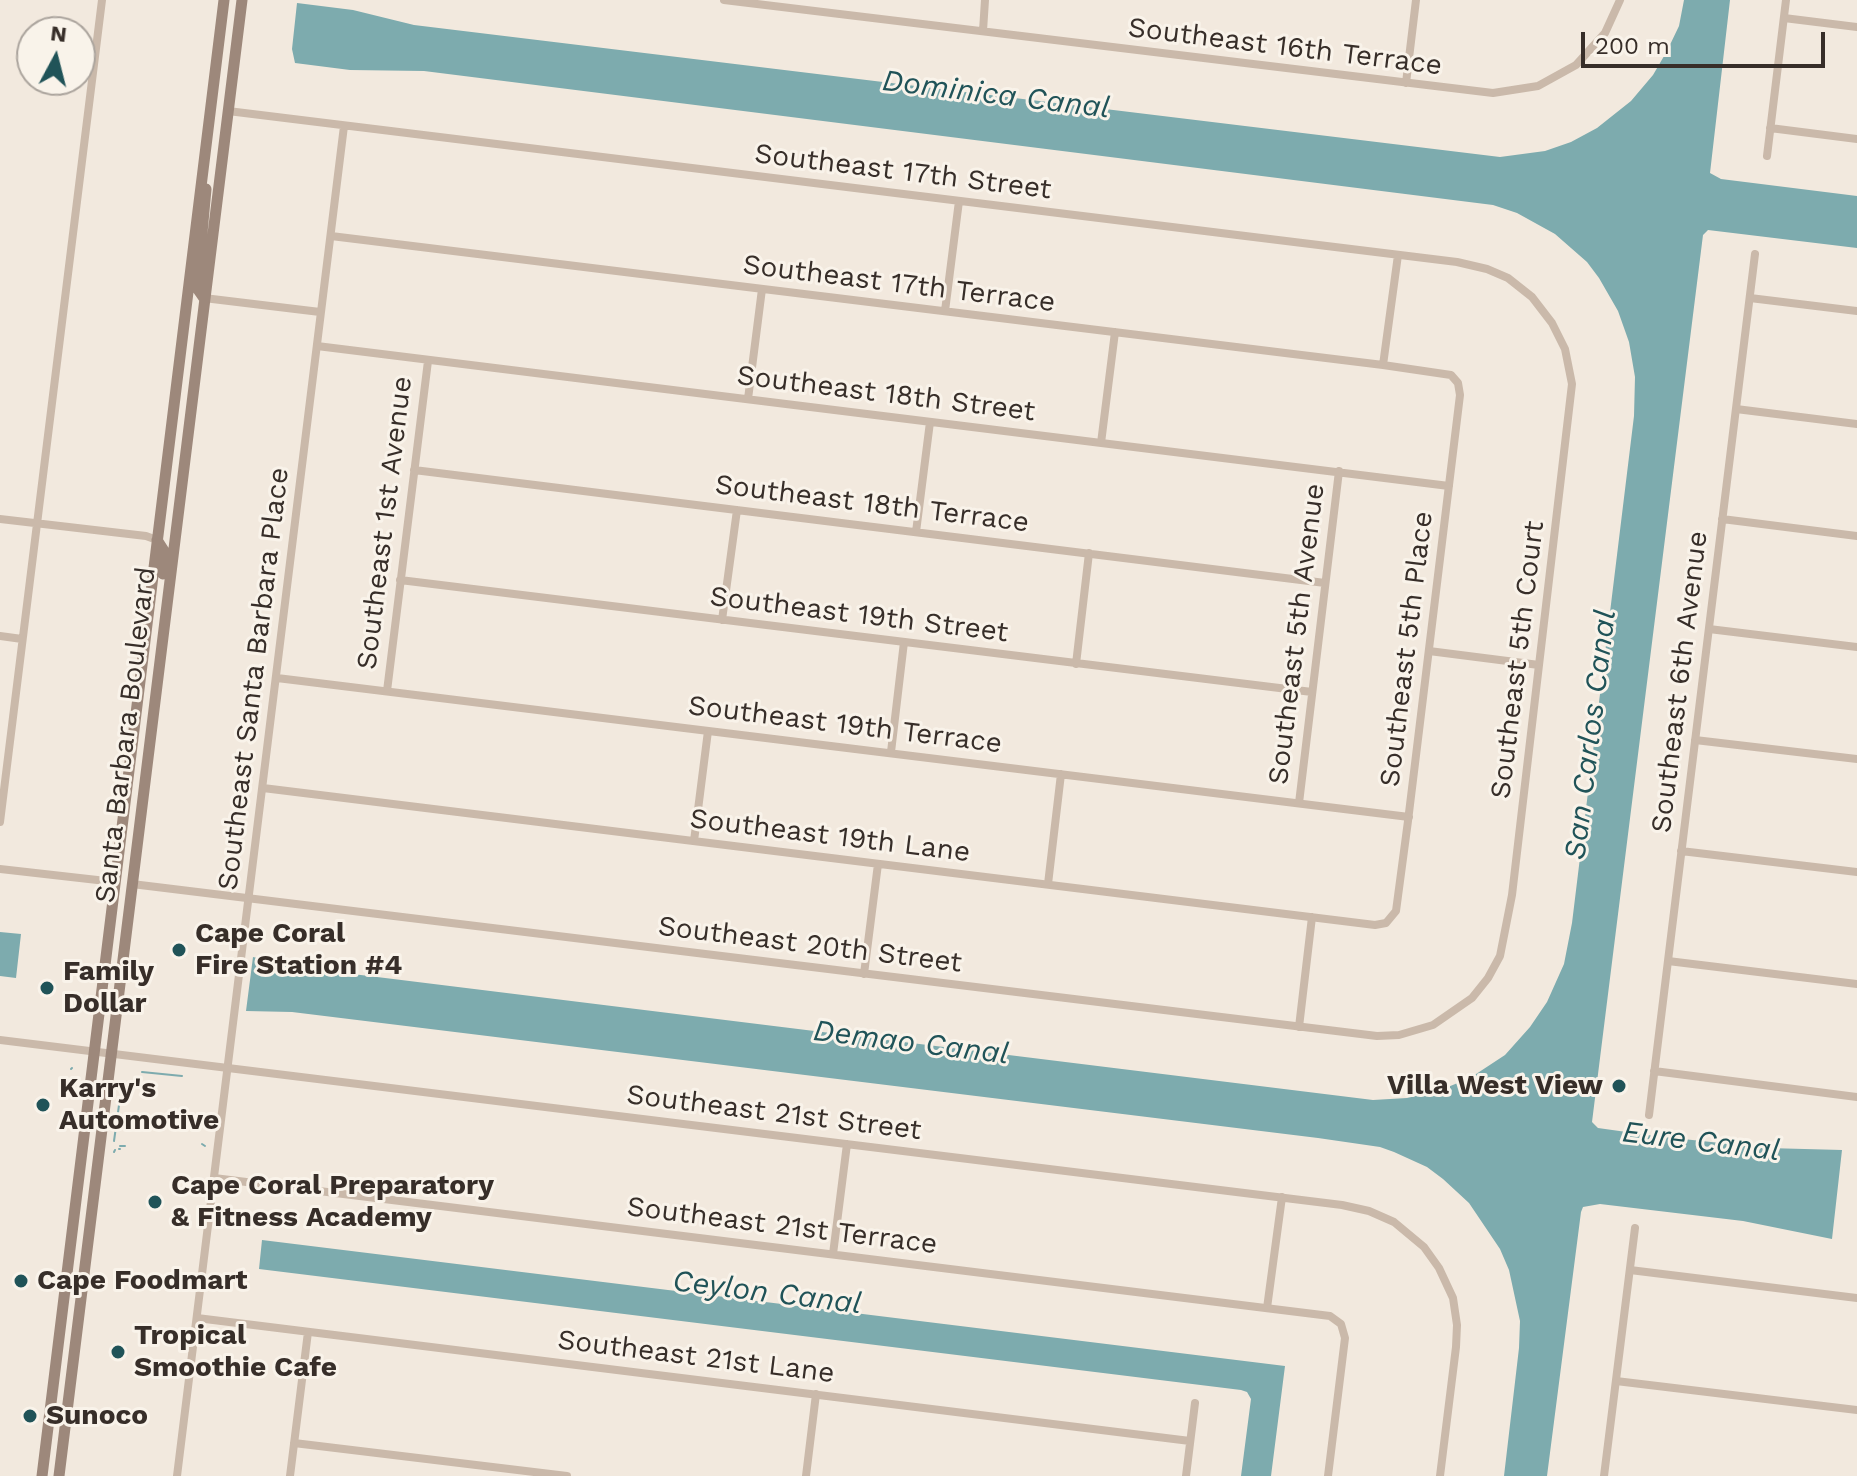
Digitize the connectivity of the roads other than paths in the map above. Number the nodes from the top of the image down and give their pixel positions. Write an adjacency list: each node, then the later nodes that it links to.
1 (102, 0): 46 (street)
2 (224, 0): 18 (main road, Santa Barbara Boulevard)
3 (242, 0): 13 (main road, Santa Barbara Boulevard)
4 (724, 0): 11 (street, Southeast 16th Terrace)
5 (985, 0): 11 (street)
6 (1416, 0): 12 (street)
7 (1620, 0): 12 (street, Southeast 16th Terrace)
8 (1786, 0): 9 (street)
9 (1784, 18): 10 (street); 15 (street)
10 (1857, 27)
11 (983, 31): 12 (street, Southeast 16th Terrace)
12 (1406, 83)
13 (228, 111): 14 (street, Southeast 17th Street); 24 (main road, Santa Barbara Boulevard)
14 (344, 126): 19 (street, Southeast 17th Street); 20 (street, Southeast Santa Barbara Place)
15 (1770, 128): 16 (street); 17 (street)
16 (1857, 139)
17 (1767, 156)
18 (203, 165): 24 (main road); 49 (main road, Santa Barbara Boulevard)
19 (959, 201): 22 (street, Southeast 17th Street); 26 (street)
20 (331, 236): 23 (street, Southeast 17th Terrace); 28 (street, Southeast Santa Barbara Place)
21 (1755, 254): 25 (street, Southeast 6th Avenue)
22 (1398, 255): 29 (street, Southeast 17th Street); 33 (street)
23 (762, 289): 26 (street, Southeast 17th Terrace); 35 (street)
24 (204, 298): 28 (street); 62 (main road, Santa Barbara Boulevard)
25 (1750, 298): 27 (street); 36 (street, Southeast 6th Avenue)
26 (945, 311): 30 (street, Southeast 17th Terrace)
27 (1857, 311)
28 (320, 312): 31 (street, Southeast Santa Barbara Place)
29 (1552, 323): 61 (street, Southeast 5th Court)
30 (1115, 332): 33 (street, Southeast 17th Terrace); 39 (street)
31 (317, 346): 32 (street, Southeast 18th Street); 63 (street, Southeast Santa Barbara Place)
32 (428, 361): 35 (street, Southeast 18th Street); 40 (street, Southeast 1st Avenue)
33 (1383, 365): 34 (street, Southeast 17th Terrace)
34 (1458, 383): 42 (street, Southeast 5th Place)
35 (748, 399): 37 (street, Southeast 18th Street)
36 (1736, 409): 38 (street); 45 (street, Southeast 6th Avenue)
37 (930, 422): 39 (street, Southeast 18th Street); 47 (street)
38 (1857, 424)
39 (1101, 443): 41 (street, Southeast 18th Street)
40 (414, 470): 43 (street, Southeast 18th Terrace); 51 (street, Southeast 1st Avenue)
41 (1339, 471): 42 (street, Southeast 18th Street); 52 (street, Southeast 5th Avenue)
42 (1449, 486): 59 (street, Southeast 5th Place)
43 (737, 510): 47 (street, Southeast 18th Terrace); 53 (street)
44 (0, 519): 46 (street)
45 (1722, 519): 48 (street); 54 (street, Southeast 6th Avenue)
46 (37, 523): 49 (street); 56 (street)
47 (916, 532): 50 (street, Southeast 18th Terrace)
48 (1857, 536)
49 (157, 540): 62 (main road); 81 (main road, Santa Barbara Boulevard)
50 (1089, 553): 52 (street, Southeast 18th Terrace); 60 (street)
51 (400, 580): 53 (street, Southeast 19th Street); 64 (street, Southeast 1st Avenue)
52 (1325, 583): 65 (street, Southeast 5th Avenue)
53 (722, 620): 57 (street, Southeast 19th Street)
54 (1709, 629): 58 (street); 67 (street, Southeast 6th Avenue)
55 (0, 636): 56 (street)
56 (22, 639): 69 (street)
57 (904, 642): 60 (street, Southeast 19th Street); 68 (street)
58 (1857, 647)
59 (1429, 651): 61 (street); 74 (street, Southeast 5th Place)
60 (1076, 664): 65 (street, Southeast 19th Street)
61 (1539, 665): 90 (street, Southeast 5th Court)
62 (158, 674): 82 (main road, Santa Barbara Boulevard)
63 (277, 678): 64 (street, Southeast 19th Terrace); 72 (street, Southeast Santa Barbara Place)
64 (387, 691): 66 (street, Southeast 19th Terrace)
65 (1312, 692): 73 (street, Southeast 5th Avenue)
66 (708, 731): 68 (street, Southeast 19th Terrace); 76 (street)
67 (1695, 740): 70 (street); 77 (street, Southeast 6th Avenue)
68 (891, 752): 71 (street, Southeast 19th Terrace)
69 (4, 753): 75 (street)
70 (1857, 759)
71 (1061, 774): 73 (street, Southeast 19th Terrace); 83 (street)
72 (263, 788): 76 (street, Southeast 19th Lane); 84 (street, Southeast Santa Barbara Place)
73 (1299, 803): 74 (street, Southeast 19th Terrace)
74 (1409, 817): 86 (street, Southeast 5th Place)
75 (0, 822)
76 (694, 841): 78 (street, Southeast 19th Lane)
77 (1681, 851): 80 (street); 87 (street, Southeast 6th Avenue)
78 (878, 864): 83 (street, Southeast 19th Lane); 88 (street)
79 (0, 869): 81 (street)
80 (1857, 872)
81 (115, 882): 93 (main road, Santa Barbara Boulevard)
82 (132, 884): 84 (street, Southeast 20th Street); 94 (main road, Santa Barbara Boulevard)
83 (1048, 884): 85 (street, Southeast 19th Lane)
84 (249, 900): 88 (street, Southeast 20th Street); 95 (street, Southeast Santa Barbara Place)
85 (1312, 917): 86 (street, Southeast 19th Lane); 91 (street)
86 (1391, 919)
87 (1668, 961): 89 (street); 96 (street, Southeast 6th Avenue)
88 (864, 974): 91 (street, Southeast 20th Street)
89 (1857, 984)
90 (1472, 998): 91 (street, Southeast 20th Street)
91 (1299, 1027)
92 (0, 1040): 93 (street, Southeast 21st Street)
93 (94, 1052): 94 (street, Southeast 21st Street); 115 (main road, Santa Barbara Boulevard)
94 (111, 1054): 95 (street, Southeast 21st Street); 116 (main road, Santa Barbara Boulevard)
95 (228, 1068): 99 (street, Southeast 21st Street); 100 (street, Southeast Santa Barbara Place)
96 (1654, 1071): 97 (street); 98 (street, Southeast 6th Avenue)
97 (1857, 1097)
98 (1649, 1115)
99 (847, 1144): 101 (street, Southeast 21st Street); 103 (street)
100 (214, 1178): 103 (street, Southeast 21st Terrace); 107 (street, Southeast Santa Barbara Place)
101 (1282, 1197): 106 (street); 123 (street, Southeast 21st Street)
102 (1635, 1228): 104 (street)
103 (833, 1254): 106 (street, Southeast 21st Terrace)
104 (1630, 1270): 105 (street); 109 (street)
105 (1857, 1298)
106 (1267, 1308): 122 (street, Southeast 21st Terrace)
107 (197, 1318): 108 (street, Southeast 21st Lane); 117 (street, Southeast Santa Barbara Place)
108 (308, 1332): 110 (street, Southeast 21st Lane); 114 (street)
109 (1616, 1381): 112 (street); 124 (street)
110 (816, 1394): 113 (street, Southeast 21st Lane); 120 (street)
111 (1195, 1403): 113 (street)
112 (1857, 1410)
113 (1190, 1441): 121 (street)
114 (294, 1443): 118 (street); 119 (street)
115 (42, 1476)
116 (59, 1476)
117 (177, 1476)
118 (290, 1476)
119 (567, 1476)
120 (806, 1476)
121 (1186, 1476)
122 (1328, 1476)
123 (1440, 1476)
124 (1604, 1476)

